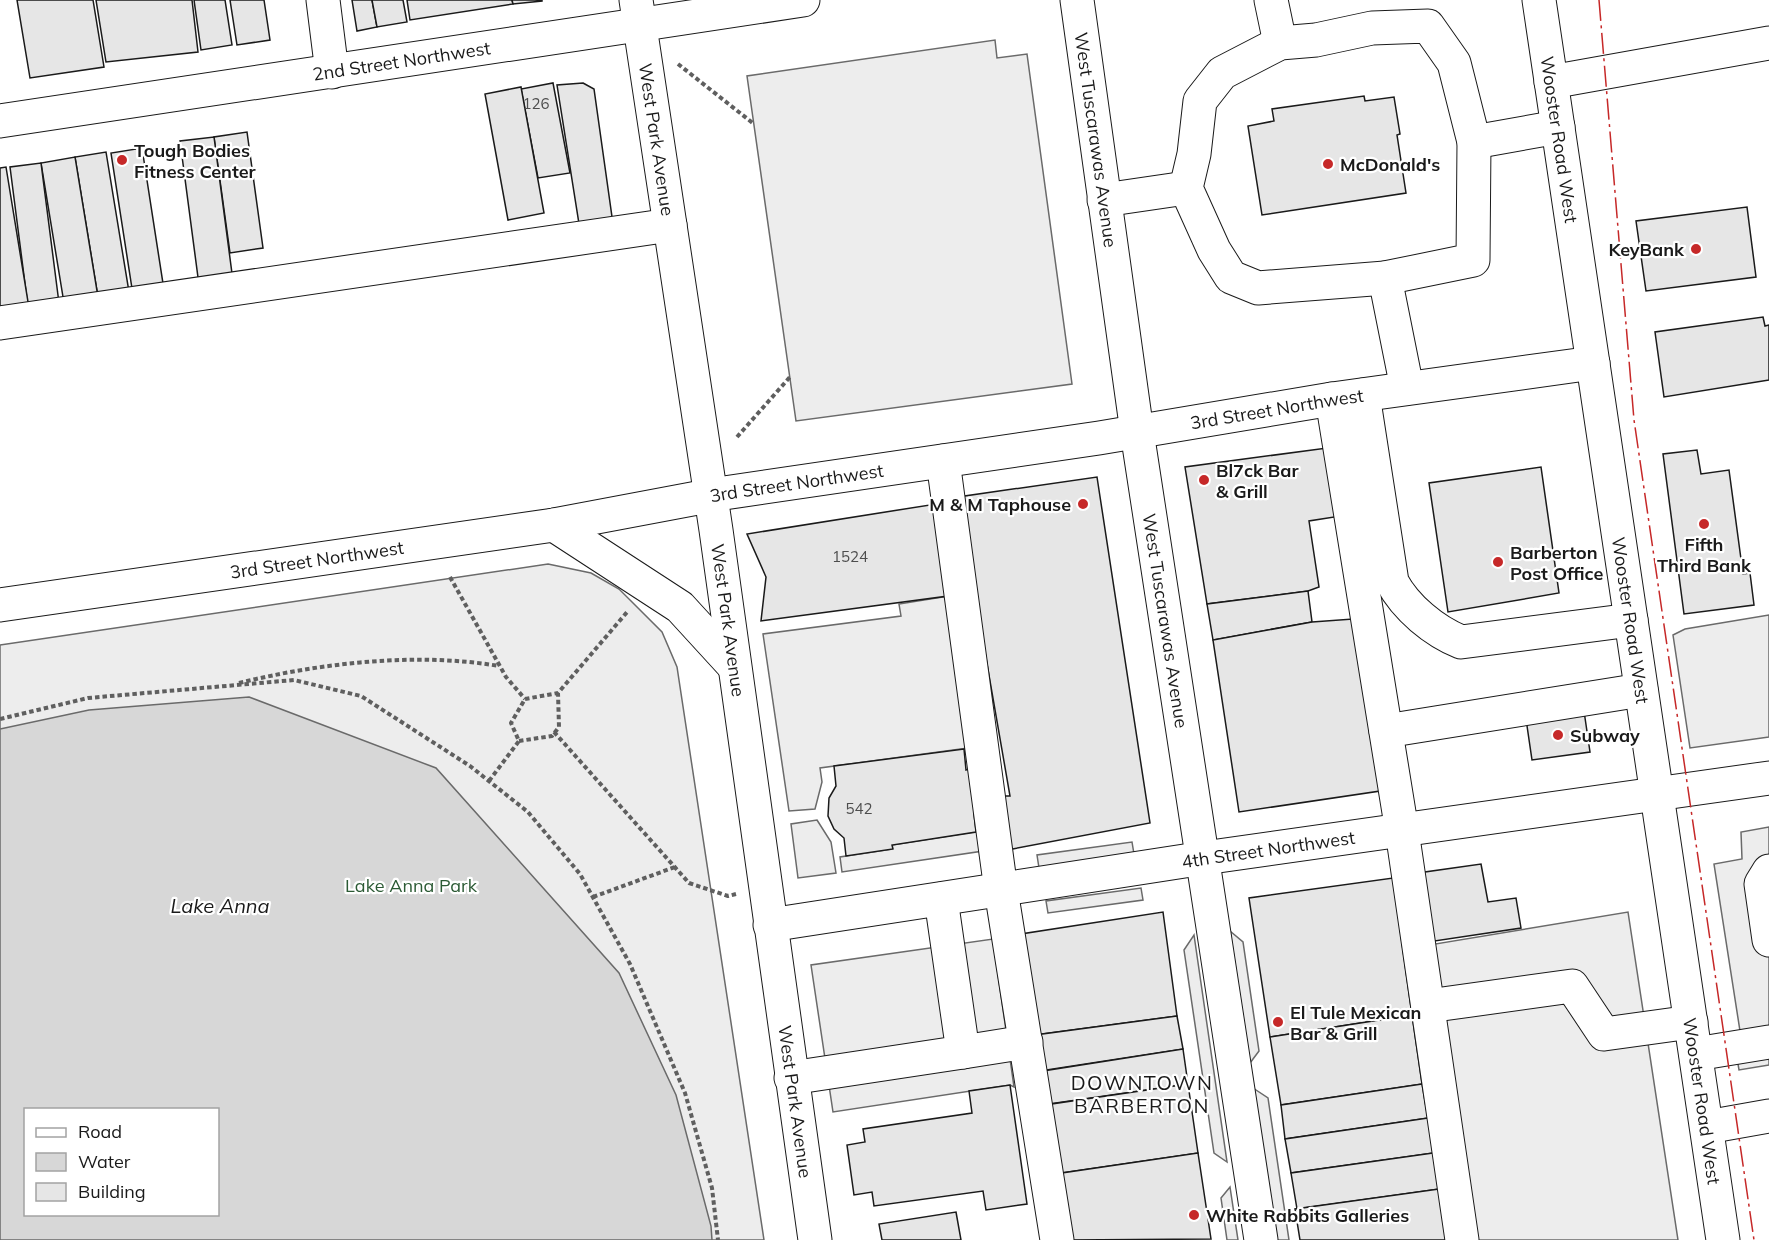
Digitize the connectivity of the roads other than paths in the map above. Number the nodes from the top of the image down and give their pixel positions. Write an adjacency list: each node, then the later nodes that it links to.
1 (323, 0): 9 (street)
2 (803, 0): 6 (street, 2nd Street Northwest)
3 (1077, 0): 15 (street, West Tuscarawas Avenue)
4 (1271, 0): 7 (street)
5 (1539, 0): 10 (street, Wooster Road West)
6 (648, 15): 9 (street, 2nd Street Northwest); 16 (street, West Park Avenue)
7 (1280, 43): 13 (street); 14 (street)
8 (1769, 44): 10 (street)
9 (332, 72): 11 (street, 2nd Street Northwest)
10 (1551, 82): 12 (street, Wooster Road West)
11 (0, 121)
12 (1558, 127): 13 (street); 19 (street, Wooster Road West)
13 (1474, 141): 17 (street)
14 (1186, 188): 15 (street); 17 (street)
15 (1104, 200): 22 (street, West Tuscarawas Avenue)
16 (670, 225): 18 (street); 24 (street, West Park Avenue)
17 (1384, 278): 20 (street)
18 (0, 323)
19 (1593, 363): 20 (street, 3rd Street Northwest); 27 (street, Wooster Road West)
20 (1407, 388): 21 (street, 3rd Street Northwest)
21 (1347, 397): 22 (street, 3rd Street Northwest); 28 (street); 29 (street)
22 (1137, 432): 23 (street, 3rd Street Northwest); 36 (street, West Tuscarawas Avenue)
23 (943, 460): 24 (street, 3rd Street Northwest); 38 (street)
24 (711, 496): 25 (street, 3rd Street Northwest); 30 (street, West Park Avenue)
25 (554, 525): 26 (street, 3rd Street Northwest); 30 (street)
26 (0, 605)
27 (1631, 620): 28 (street); 31 (street, Wooster Road West)
28 (1430, 622): 29 (street)
29 (1370, 632): 32 (street)
30 (734, 666): 40 (street, West Park Avenue)
31 (1641, 690): 32 (street); 34 (street, Wooster Road West)
32 (1386, 731): 35 (street)
33 (1769, 778): 34 (street, 4th Street Northwest)
34 (1657, 795): 35 (street, 4th Street Northwest); 43 (street, Wooster Road West)
35 (1402, 831): 36 (street, 4th Street Northwest); 42 (street)
36 (1204, 858): 38 (street, 4th Street Northwest); 53 (street, West Tuscarawas Avenue)
37 (1769, 871): 41 (street)
38 (1001, 890): 39 (street, 4th Street Northwest); 44 (street)
39 (941, 899): 40 (street, 4th Street Northwest); 46 (street)
40 (770, 925): 48 (street, West Park Avenue)
41 (1769, 940)
42 (1428, 1006): 43 (street); 54 (street)
43 (1691, 1022): 47 (street, Wooster Road West)
44 (1026, 1042): 46 (street); 52 (street)
45 (1769, 1042): 47 (street)
46 (963, 1052): 48 (street)
47 (1696, 1054): 50 (street, Wooster Road West)
48 (791, 1078): 51 (street, West Park Avenue)
49 (1769, 1116): 50 (street)
50 (1707, 1127): 55 (street, Wooster Road West)
51 (814, 1240)
52 (1057, 1240)
53 (1261, 1240)
54 (1462, 1240)
55 (1724, 1240)

